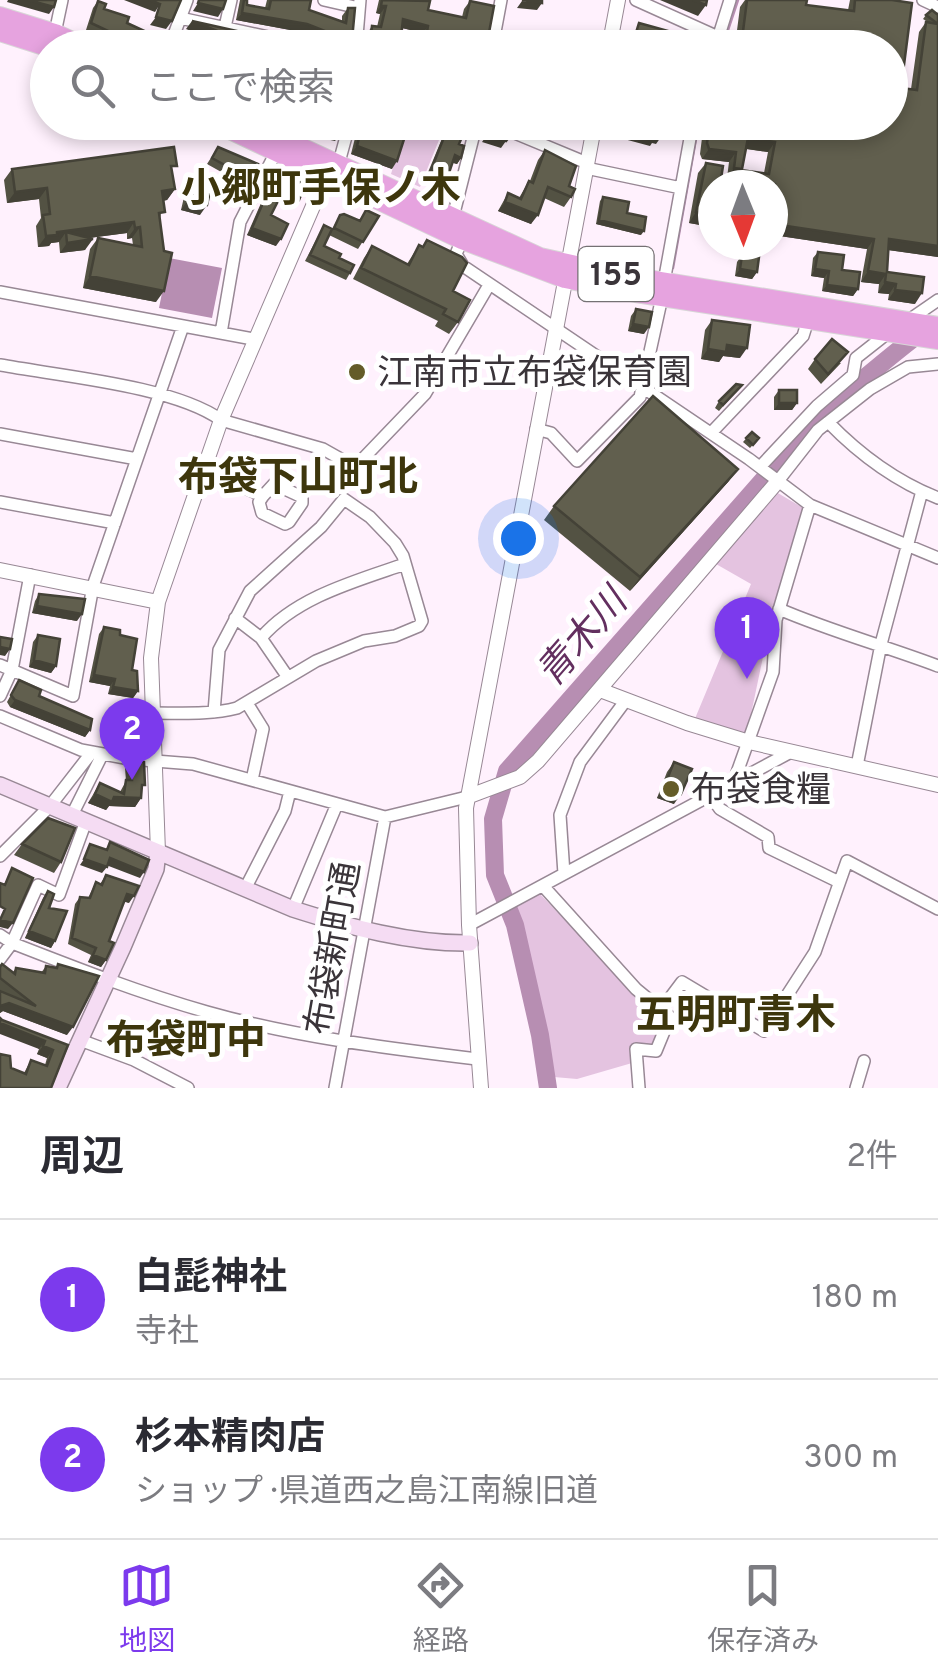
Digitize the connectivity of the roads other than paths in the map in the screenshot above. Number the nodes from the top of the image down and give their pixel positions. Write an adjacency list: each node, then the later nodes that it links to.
1 (62, 0): 16 (street)
2 (186, 0): 13 (street)
3 (231, 0): 14 (street)
4 (324, 0): 10 (street)
5 (501, 0): 20 (street)
6 (618, 0): 21 (street)
7 (636, 0): 22 (street)
8 (730, 0): 23 (street)
9 (923, 0): 11 (street)
10 (360, 4): 19 (street)
11 (937, 4)
12 (0, 16): 15 (highway)
13 (180, 18): 14 (street); 17 (street)
14 (225, 28): 18 (street)
15 (31, 30)
16 (55, 30)
17 (175, 30)
18 (234, 30)
19 (358, 30)
20 (498, 30)
21 (613, 30)
22 (694, 30)
23 (721, 30)
24 (0, 32): 25 (highway)
25 (30, 37)
26 (251, 140): 33 (highway, 155)
27 (279, 140): 35 (highway, 155)
28 (343, 140): 35 (street)
29 (472, 140): 37 (street)
30 (529, 140): 34 (street)
31 (592, 140): 34 (street)
32 (690, 140): 36 (street)
33 (276, 152): 35 (highway, 155); 48 (street)
34 (587, 165): 36 (street); 39 (street)
35 (332, 171): 37 (highway, 155); 38 (highway, 155); 50 (street)
36 (681, 188): 41 (street)
37 (453, 217): 39 (highway, 155)
38 (462, 240): 39 (highway, 155); 40 (street)
39 (566, 271): 41 (highway, 155); 46 (street)
40 (488, 285): 46 (street); 55 (street)
41 (663, 289): 44 (highway, 155); 47 (highway, 155); 53 (street)
42 (0, 292): 45 (street)
43 (938, 300): 47 (street)
44 (808, 320): 47 (highway, 155); 58 (street)
45 (183, 326): 48 (street); 54 (street)
46 (556, 326): 53 (street); 57 (street)
47 (901, 327): 49 (highway, 155); 61 (street)
48 (222, 333): 50 (street)
49 (937, 335)
50 (254, 340): 55 (street)
51 (0, 364): 54 (street)
52 (938, 364): 56 (street)
53 (644, 388): 57 (street); 58 (street)
54 (160, 394): 55 (street); 60 (street)
55 (222, 420): 62 (street)
56 (828, 422): 63 (street); 64 (street)
57 (536, 429): 102 (street)
58 (711, 433): 61 (street)
59 (0, 434): 60 (street)
60 (137, 460): 69 (street)
61 (761, 468): 63 (street)
62 (204, 469): 65 (street); 76 (street)
63 (776, 480): 68 (street); 84 (street)
64 (922, 491): 66 (street); 70 (street)
65 (263, 496)
66 (938, 498)
67 (0, 502): 69 (street)
68 (810, 506): 70 (street); 77 (street)
69 (114, 523): 75 (street)
70 (906, 547): 71 (street); 80 (street)
71 (938, 558)
72 (405, 564): 78 (street); 79 (street); 83 (street)
73 (0, 570): 74 (street)
74 (30, 575): 75 (street); 82 (street)
75 (93, 586): 76 (street); 82 (street)
76 (158, 602): 89 (street)
77 (778, 608): 80 (street); 91 (street)
78 (235, 618): 79 (street); 88 (street)
79 (261, 638): 83 (street)
80 (882, 644): 81 (street); 95 (street)
81 (938, 666)
82 (6, 668): 85 (street)
83 (287, 676): 87 (street)
84 (600, 690): 86 (street); 102 (street)
85 (0, 696)
86 (626, 700): 91 (street); 109 (street)
87 (247, 704): 88 (street); 96 (street)
88 (214, 712): 89 (street)
89 (153, 713): 94 (street)
90 (0, 716): 93 (street)
91 (749, 742): 92 (street); 97 (street)
92 (788, 752): 95 (street); 97 (street)
93 (97, 753): 94 (street); 104 (street); 106 (street)
94 (155, 760): 96 (street); 107 (street)
95 (857, 766): 99 (street)
96 (252, 780): 100 (street)
97 (734, 781): 101 (street)
98 (0, 785): 104 (main road)
99 (938, 785)
100 (290, 791): 103 (street); 112 (street)
101 (710, 795): 109 (street); 110 (street)
102 (468, 797): 105 (street); 115 (street)
103 (337, 804): 105 (street); 113 (street)
104 (50, 806): 106 (main road); 108 (street)
105 (384, 817): 116 (street, 布袋新町通)
106 (79, 818): 107 (main road); 118 (street)
107 (158, 852): 112 (main road); 121 (main road)
108 (0, 856)
109 (564, 874): 111 (street)
110 (837, 881): 114 (street); 122 (street)
111 (544, 887): 115 (street); 122 (street)
112 (245, 888): 113 (main road)
113 (293, 909): 116 (main road)
114 (938, 909)
115 (469, 924): 119 (street)
116 (363, 928): 119 (main road); 124 (street, 布袋新町通)
117 (0, 936): 118 (street)
118 (12, 943): 120 (street); 121 (street)
119 (470, 943): 126 (street)
120 (0, 960)
121 (109, 980): 124 (street); 125 (main road)
122 (660, 1010): 132 (street)
123 (58, 1042): 125 (street)
124 (342, 1042): 126 (street); 130 (street, 布袋新町通)
125 (78, 1044): 128 (main road); 129 (street)
126 (478, 1059): 131 (street)
127 (864, 1062): 133 (street)
128 (58, 1088)
129 (188, 1088)
130 (334, 1088)
131 (481, 1088)
132 (640, 1088)
133 (856, 1088)

